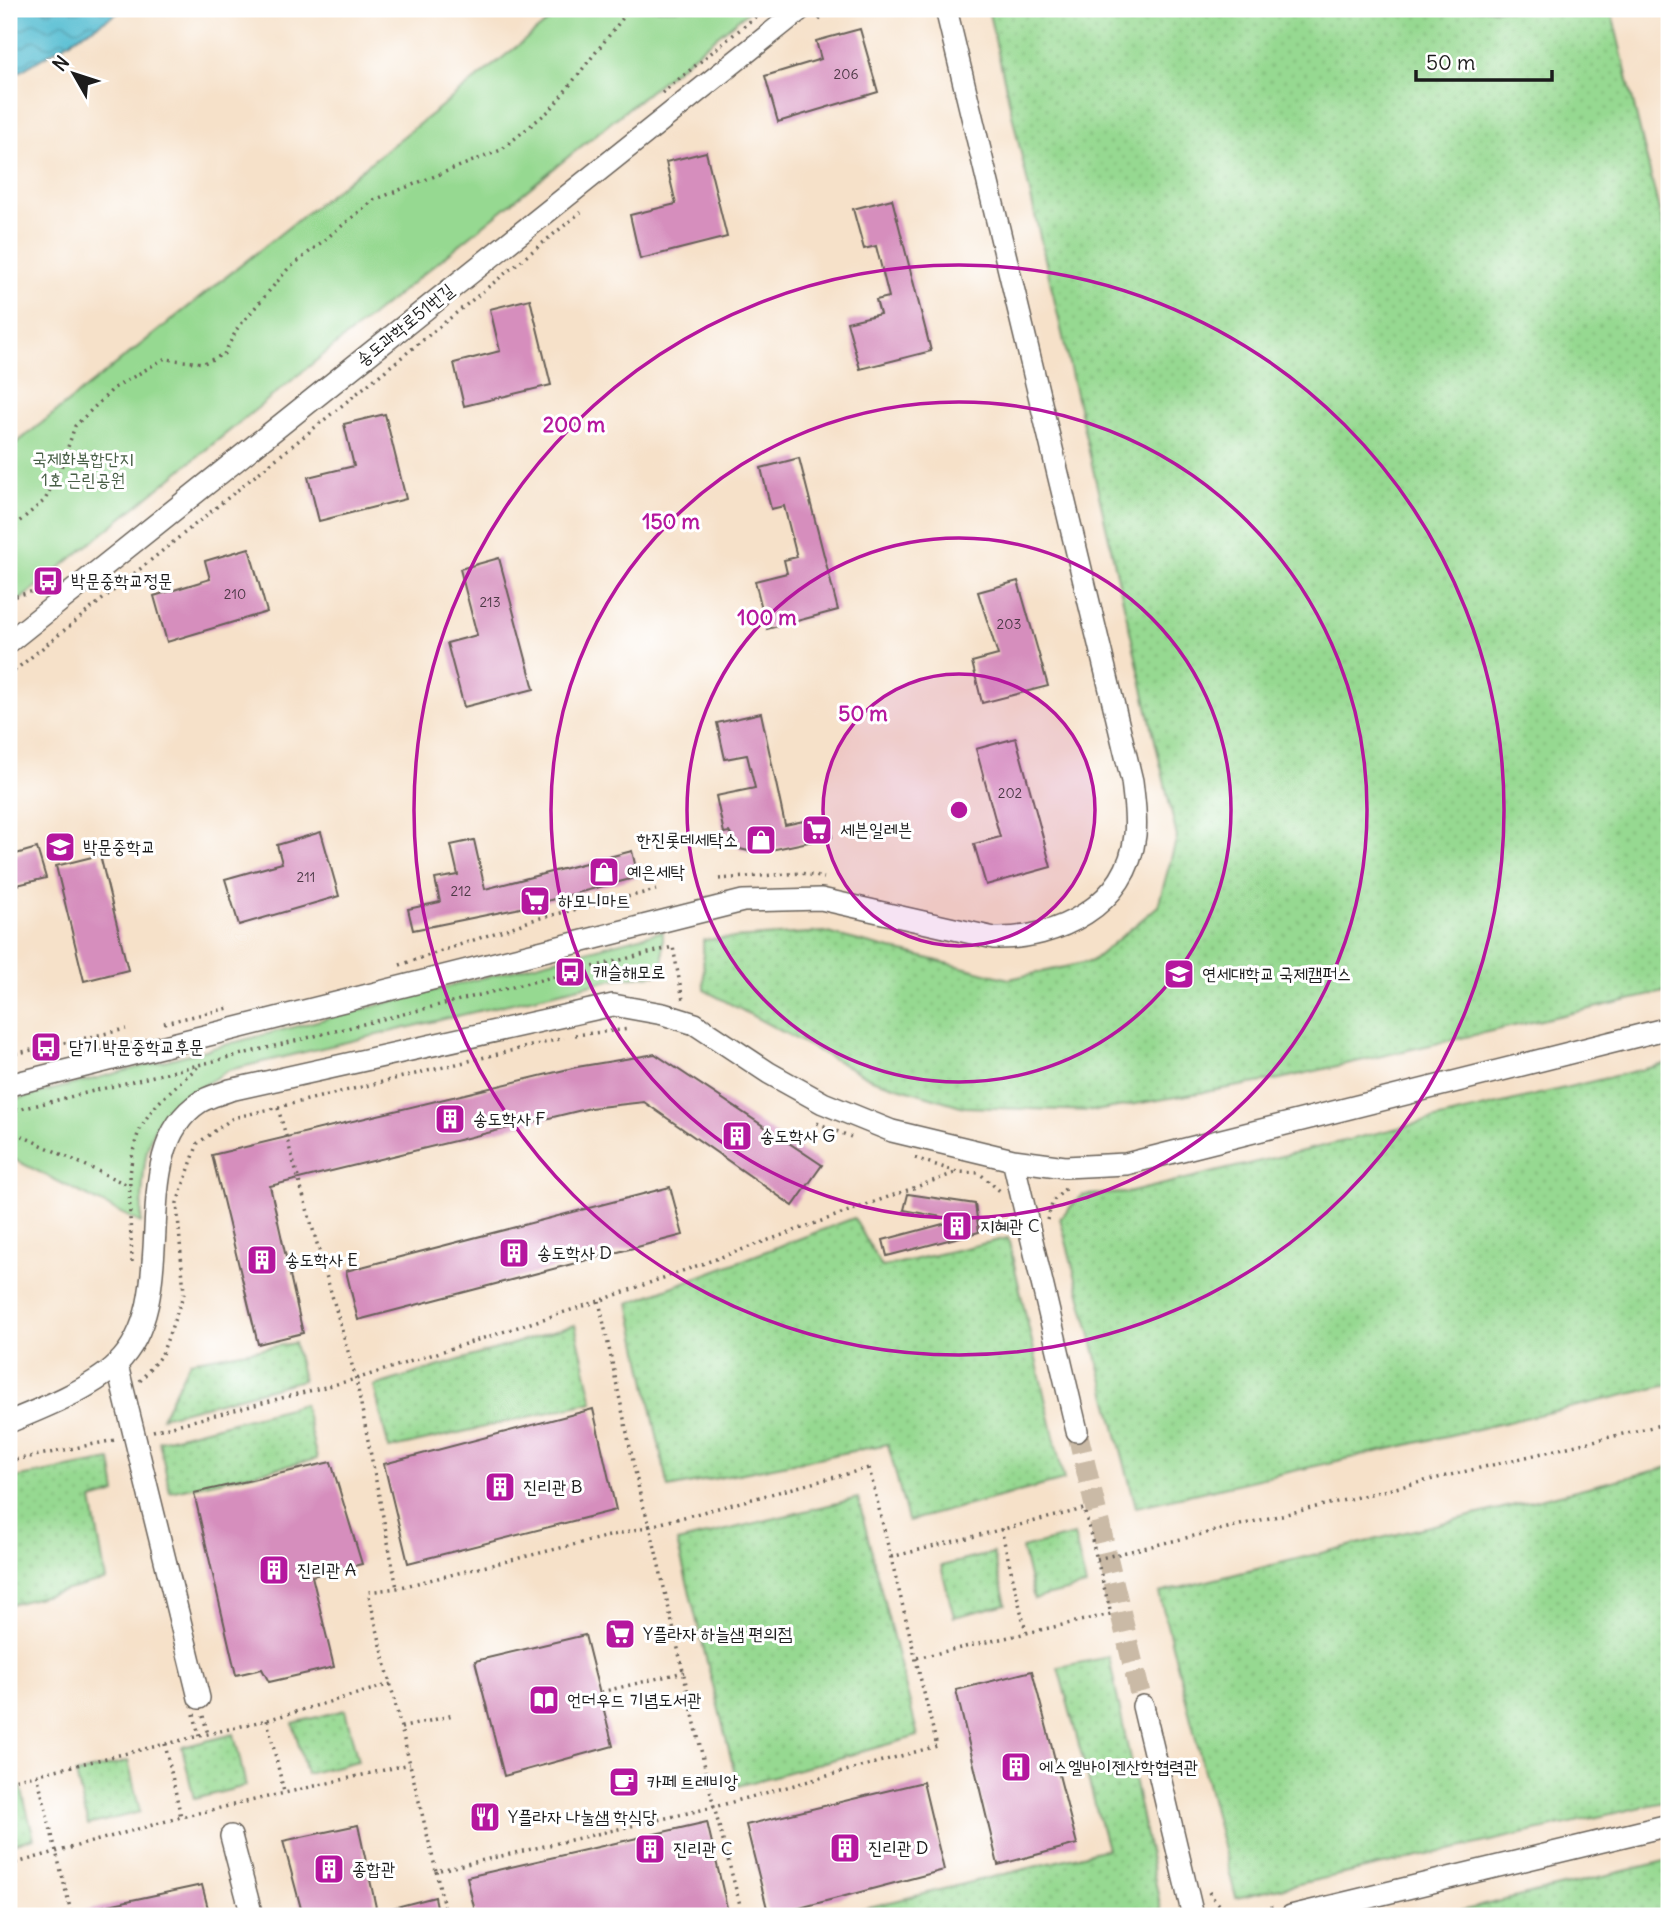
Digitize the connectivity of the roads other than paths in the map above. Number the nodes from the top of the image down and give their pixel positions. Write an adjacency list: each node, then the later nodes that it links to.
1 (946, 9): 5 (street)
2 (806, 18): 3 (street, 송도과학로51번길)
3 (9, 642)
4 (1669, 1028): 6 (street)
5 (9, 1085)
6 (1013, 1160): 7 (street); 9 (street)
7 (117, 1364): 8 (street); 10 (street)
8 (9, 1422)
9 (1077, 1431)
10 (199, 1698)
11 (1143, 1706): 16 (street)
12 (1669, 1825): 14 (street)
13 (231, 1836): 15 (street)
14 (1286, 1910)
15 (251, 1916)
16 (1193, 1916)

